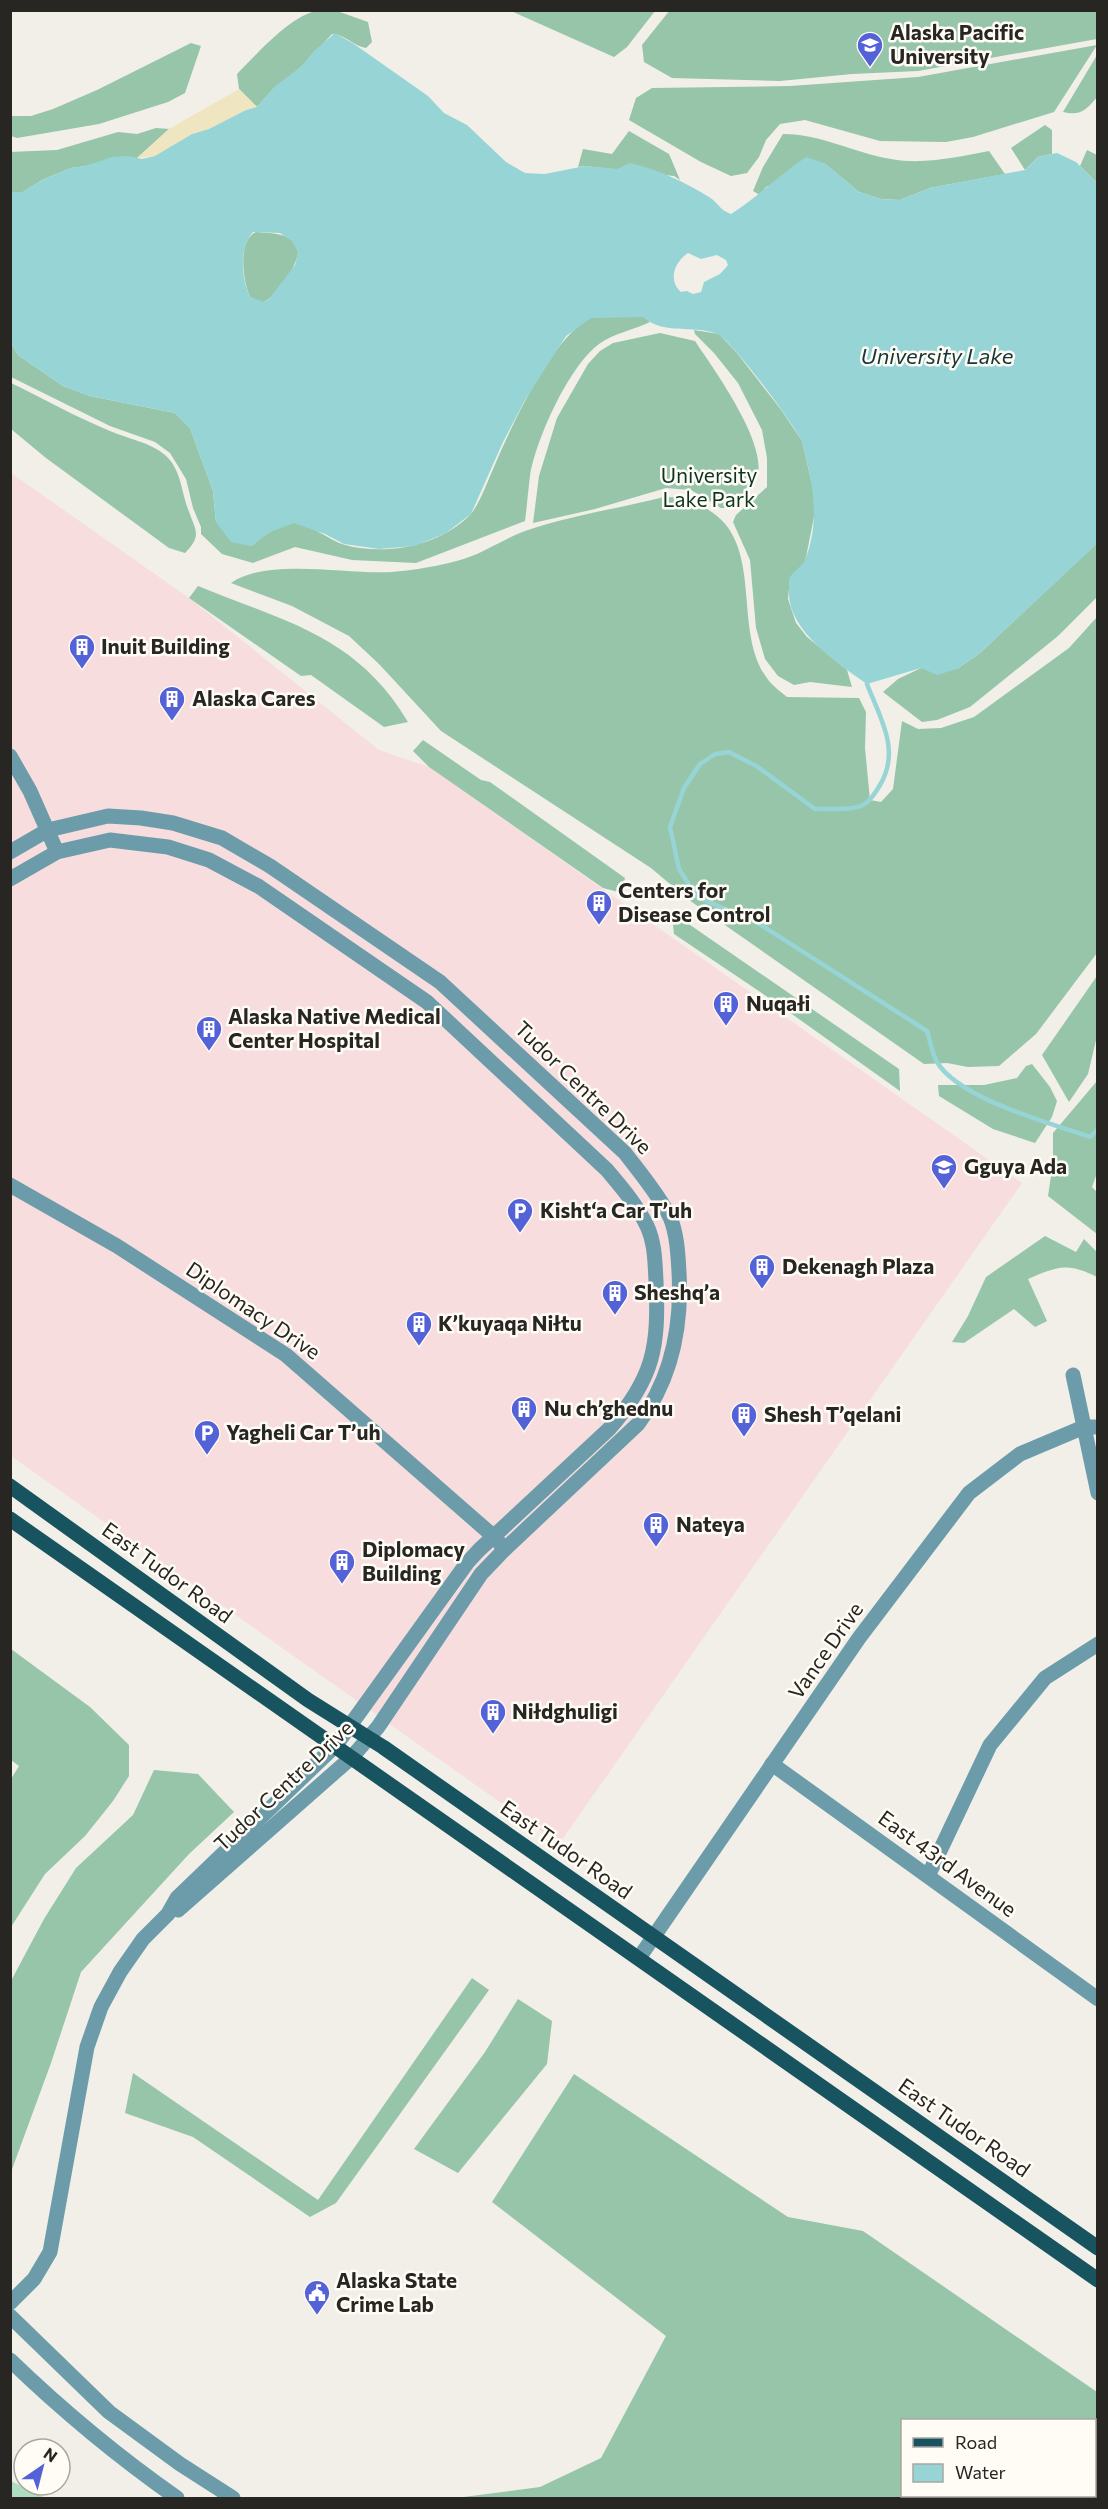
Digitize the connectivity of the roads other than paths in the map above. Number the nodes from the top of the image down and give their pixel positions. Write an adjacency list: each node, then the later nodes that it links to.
1 (10, 756): 2 (street)
2 (48, 830): 3 (street, Tudor Centre Drive); 4 (street); 13 (street, Tudor Centre Drive)
3 (10, 852)
4 (57, 852): 5 (street, Tudor Centre Drive); 12 (street, Tudor Centre Drive)
5 (10, 879)
6 (10, 1185): 12 (street, Diplomacy Drive)
7 (1073, 1375): 8 (street)
8 (1091, 1427): 10 (street); 19 (street, Vance Drive)
9 (10, 1486): 15 (main road, East Tudor Road)
10 (1098, 1493)
11 (10, 1520): 17 (main road)
12 (492, 1535): 13 (street, Diplomacy Drive); 15 (street, Tudor Centre Drive)
13 (505, 1548): 16 (street, Tudor Centre Drive)
14 (1098, 1644): 20 (street)
15 (350, 1726): 16 (main road, East Tudor Road); 17 (street, Tudor Centre Drive)
16 (369, 1738): 18 (street, Tudor Centre Drive); 22 (main road, East Tudor Road)
17 (336, 1745): 18 (main road); 21 (street, Tudor Centre Drive)
18 (352, 1758): 21 (street, Tudor Centre Drive); 23 (main road)
19 (772, 1764): 20 (street, East 43rd Avenue); 22 (street, Vance Drive)
20 (928, 1876): 24 (street, East 43rd Avenue)
21 (168, 1914): 27 (street, Tudor Centre Drive)
22 (653, 1936): 23 (street, Vance Drive); 25 (main road, East Tudor Road)
23 (639, 1958): 26 (main road)
24 (1098, 1999)
25 (1098, 2248)
26 (1098, 2280)
27 (10, 2303)
28 (10, 2316): 33 (street)
29 (10, 2360): 30 (street)
30 (123, 2461): 31 (street); 32 (street)
31 (177, 2499)
32 (191, 2499)
33 (233, 2499)

